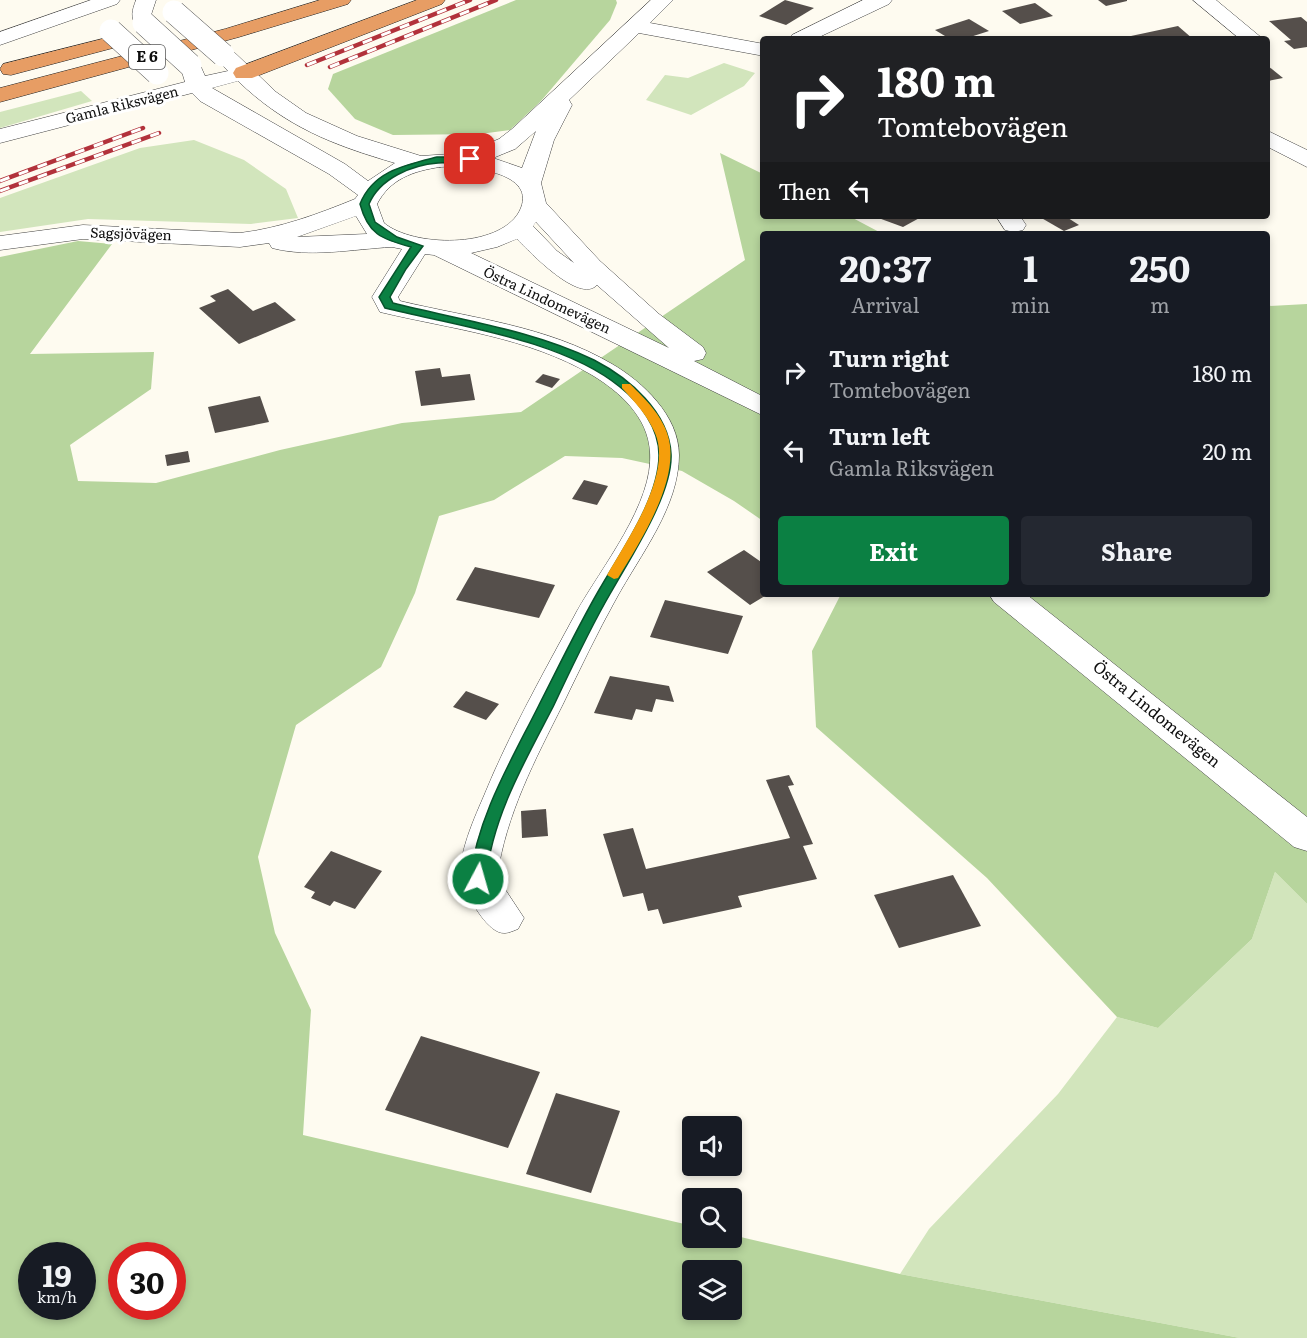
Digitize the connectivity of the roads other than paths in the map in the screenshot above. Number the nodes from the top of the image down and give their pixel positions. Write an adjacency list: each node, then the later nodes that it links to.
1 (110, 0): 15 (street)
2 (119, 0): 12 (street)
3 (147, 0): 19 (street, bridge)
4 (341, 0): 21 (highway, E 6)
5 (435, 0): 18 (highway)
6 (663, 0): 11 (street)
7 (882, 0): 13 (street)
8 (1203, 0): 14 (street)
9 (174, 6): 18 (street, bridge)
10 (214, 15): 17 (highway, E 6)
11 (633, 26): 16 (street); 20 (street)
12 (111, 31): 15 (street); 19 (street, bridge)
13 (805, 36)
14 (1249, 36)
15 (3, 38)
16 (760, 49)
17 (0, 71)
18 (244, 73): 19 (street, Gamla Riksvägen); 26 (street)
19 (198, 87): 22 (street, Gamla Riksvägen); 28 (street)
20 (570, 88): 24 (street); 27 (street)
21 (0, 95)
22 (0, 136)
23 (1270, 139): 25 (street)
24 (470, 159): 26 (street); 27 (street)
25 (1307, 160)
26 (420, 163): 28 (street)
27 (532, 195): 29 (street); 34 (street, Östra Lindomevägen)
28 (367, 198): 30 (street, Sagsjövägen); 32 (street)
29 (519, 226): 33 (street); 34 (street, Östra Lindomevägen)
30 (262, 238): 31 (street, Sagsjövägen); 32 (street, Sagsjövägen)
31 (0, 243)
32 (417, 244): 33 (street); 35 (street, Östra Lindomevägen); 40 (street)
33 (478, 244): 35 (street, Östra Lindomevägen)
34 (650, 321): 36 (street, Östra Lindomevägen)
35 (655, 351): 37 (street, Östra Lindomevägen)
36 (760, 404)
37 (760, 405)
38 (1009, 597): 39 (street, Östra Lindomevägen)
39 (1307, 837)
40 (505, 918)

